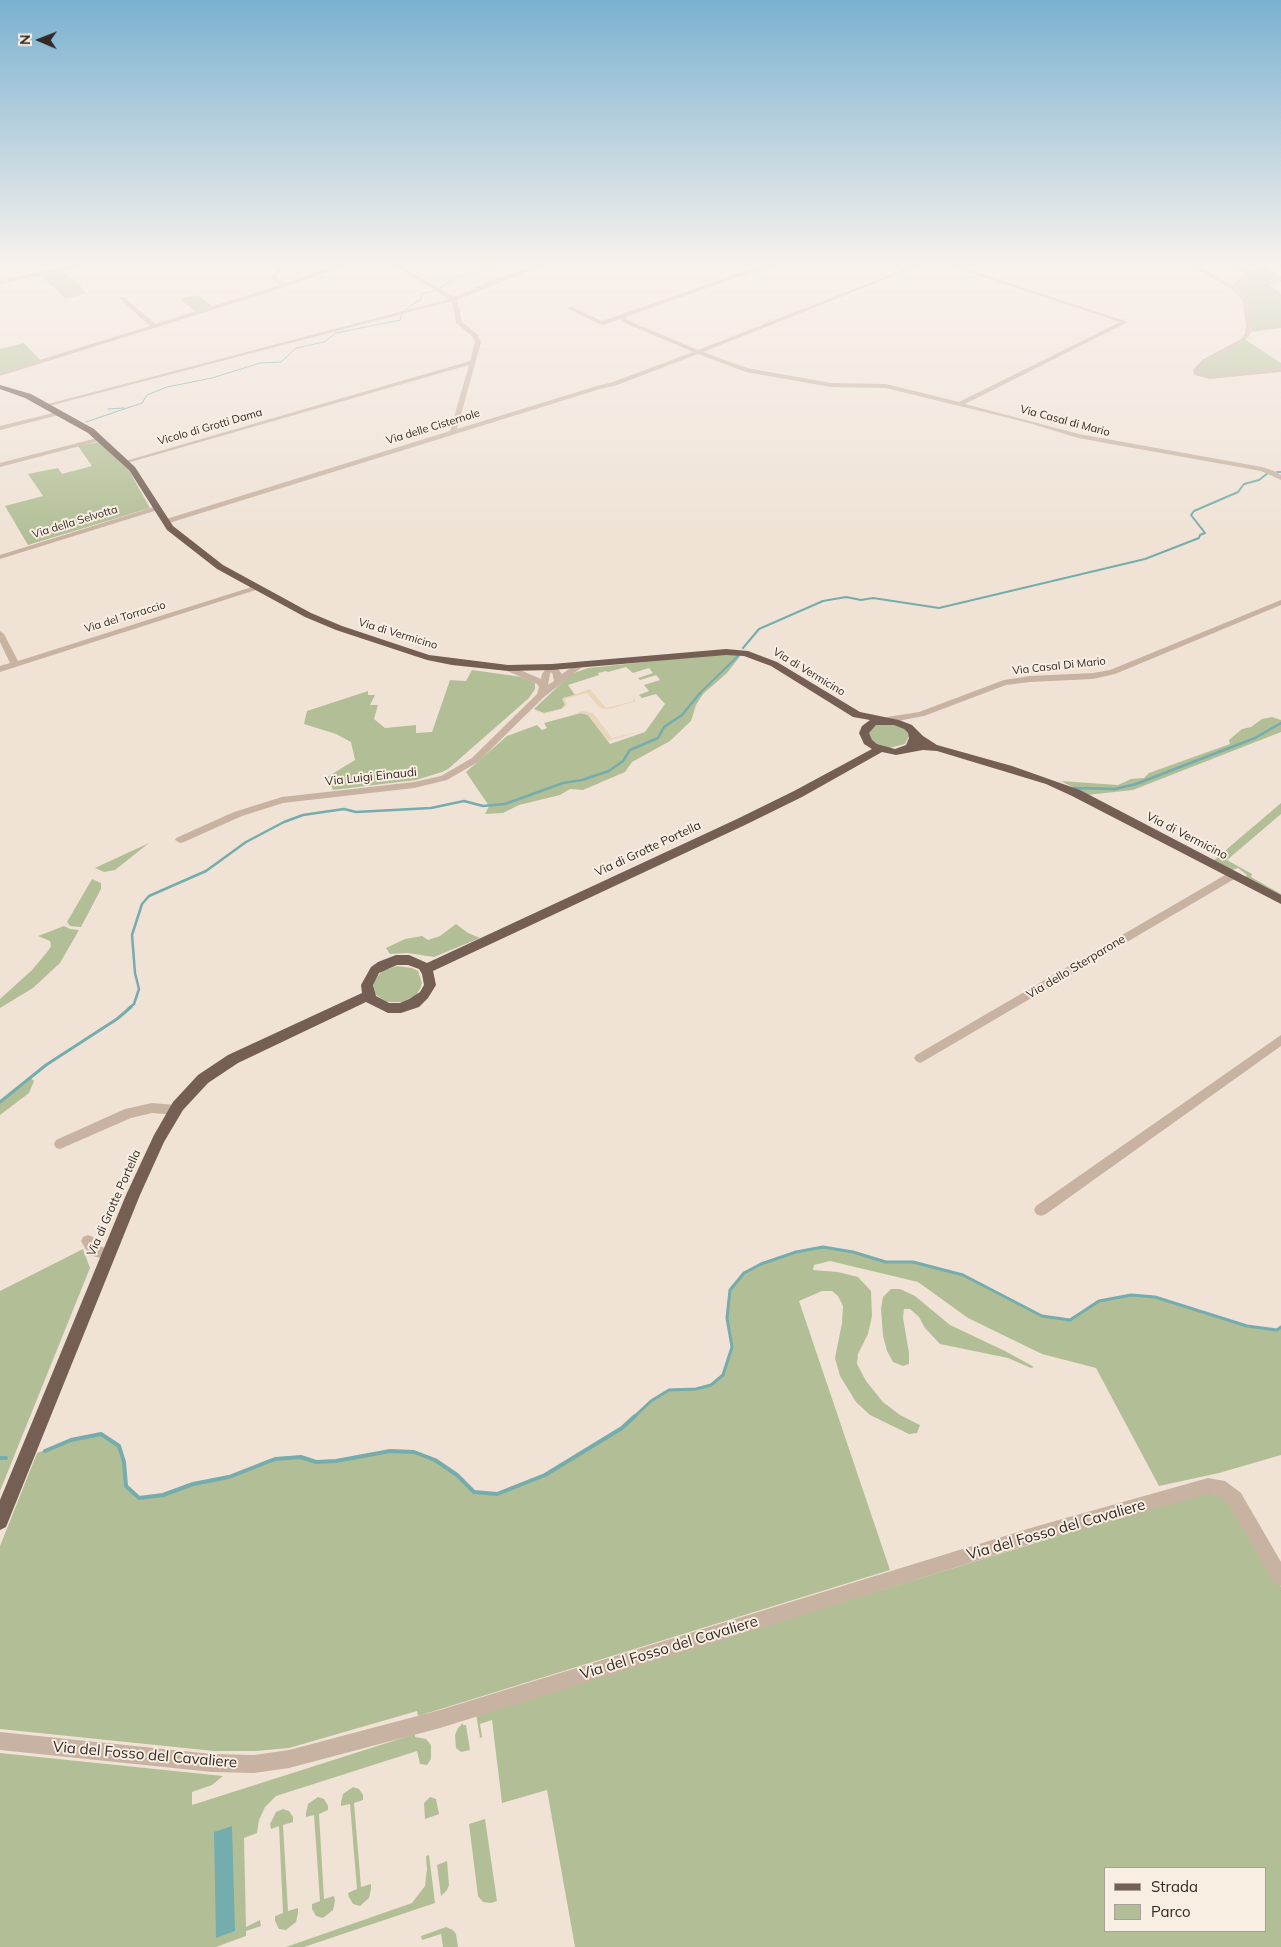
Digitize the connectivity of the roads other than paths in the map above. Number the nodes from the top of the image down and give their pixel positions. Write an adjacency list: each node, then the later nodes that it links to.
1 (58, 356): 10 (street)
2 (236, 356): 13 (street)
3 (473, 356): 8 (street)
4 (688, 356): 16 (street, Via delle Cisternole)
5 (708, 356): 12 (street, Via Casal di Mario)
6 (1057, 356): 12 (street)
7 (1214, 356): 9 (street)
8 (472, 362): 16 (street); 18 (street, Vicolo di Grotti Dama)
9 (1281, 370)
10 (0, 374)
11 (0, 387): 13 (main road, Via di Vermicino)
12 (960, 404): 20 (street, Via Casal di Mario)
13 (47, 405): 14 (main road, Via di Vermicino)
14 (61, 413): 15 (street); 17 (main road, Via di Vermicino)
15 (0, 428)
16 (454, 433): 22 (street, Via delle Cisternole)
17 (101, 439): 18 (main road, Via di Vermicino); 19 (street)
18 (125, 462): 21 (main road, Via di Vermicino)
19 (0, 465)
20 (1281, 478)
21 (157, 510): 22 (main road, Via di Vermicino); 23 (street, Via della Selvotta)
22 (166, 522): 24 (main road, Via di Vermicino)
23 (0, 557)
24 (258, 588): 27 (street, Via del Torraccio); 31 (main road, Via di Vermicino)
25 (1281, 602): 34 (street, Via Casal Di Mario)
26 (0, 634): 27 (street)
27 (15, 664): 30 (street, Via del Torraccio)
28 (580, 665): 29 (main road, Via di Vermicino); 32 (street, Via Luigi Einaudi); 35 (main road, Via di Vermicino)
29 (552, 667): 31 (main road, Via di Vermicino); 32 (street); 33 (street, Via Luigi Einaudi)
30 (0, 668)
31 (508, 668): 33 (street)
32 (558, 681): 33 (street, Via Luigi Einaudi)
33 (542, 691): 42 (street, Via Luigi Einaudi)
34 (921, 714): 36 (street, Via Casal Di Mario); 38 (street)
35 (857, 715): 36 (main road, Via di Vermicino); 37 (main road, Via di Vermicino)
36 (887, 720): 37 (main road); 38 (main road)
37 (866, 728): 40 (main road)
38 (913, 732): 39 (main road, Via di Vermicino); 41 (main road)
39 (938, 748): 41 (main road, Via di Vermicino); 43 (main road, Via di Vermicino)
40 (880, 750): 41 (main road); 45 (main road, Via di Grotte Portella)
41 (904, 750)
42 (179, 838)
43 (1232, 875): 44 (main road, Via di Vermicino); 48 (street, Via dello Sterparone)
44 (1281, 900)
45 (426, 968): 46 (main road); 46 (main road)
46 (369, 995): 49 (main road, Via di Grotte Portella)
47 (1281, 1040): 51 (street)
48 (920, 1058)
49 (175, 1110): 50 (street); 53 (main road, Via di Grotte Portella)
50 (60, 1144)
51 (1041, 1210)
52 (88, 1241): 53 (street)
53 (108, 1254): 54 (main road, Via di Grotte Portella)
54 (0, 1521)
55 (1281, 1578): 56 (street, Via del Fosso del Cavaliere)
56 (0, 1741)

